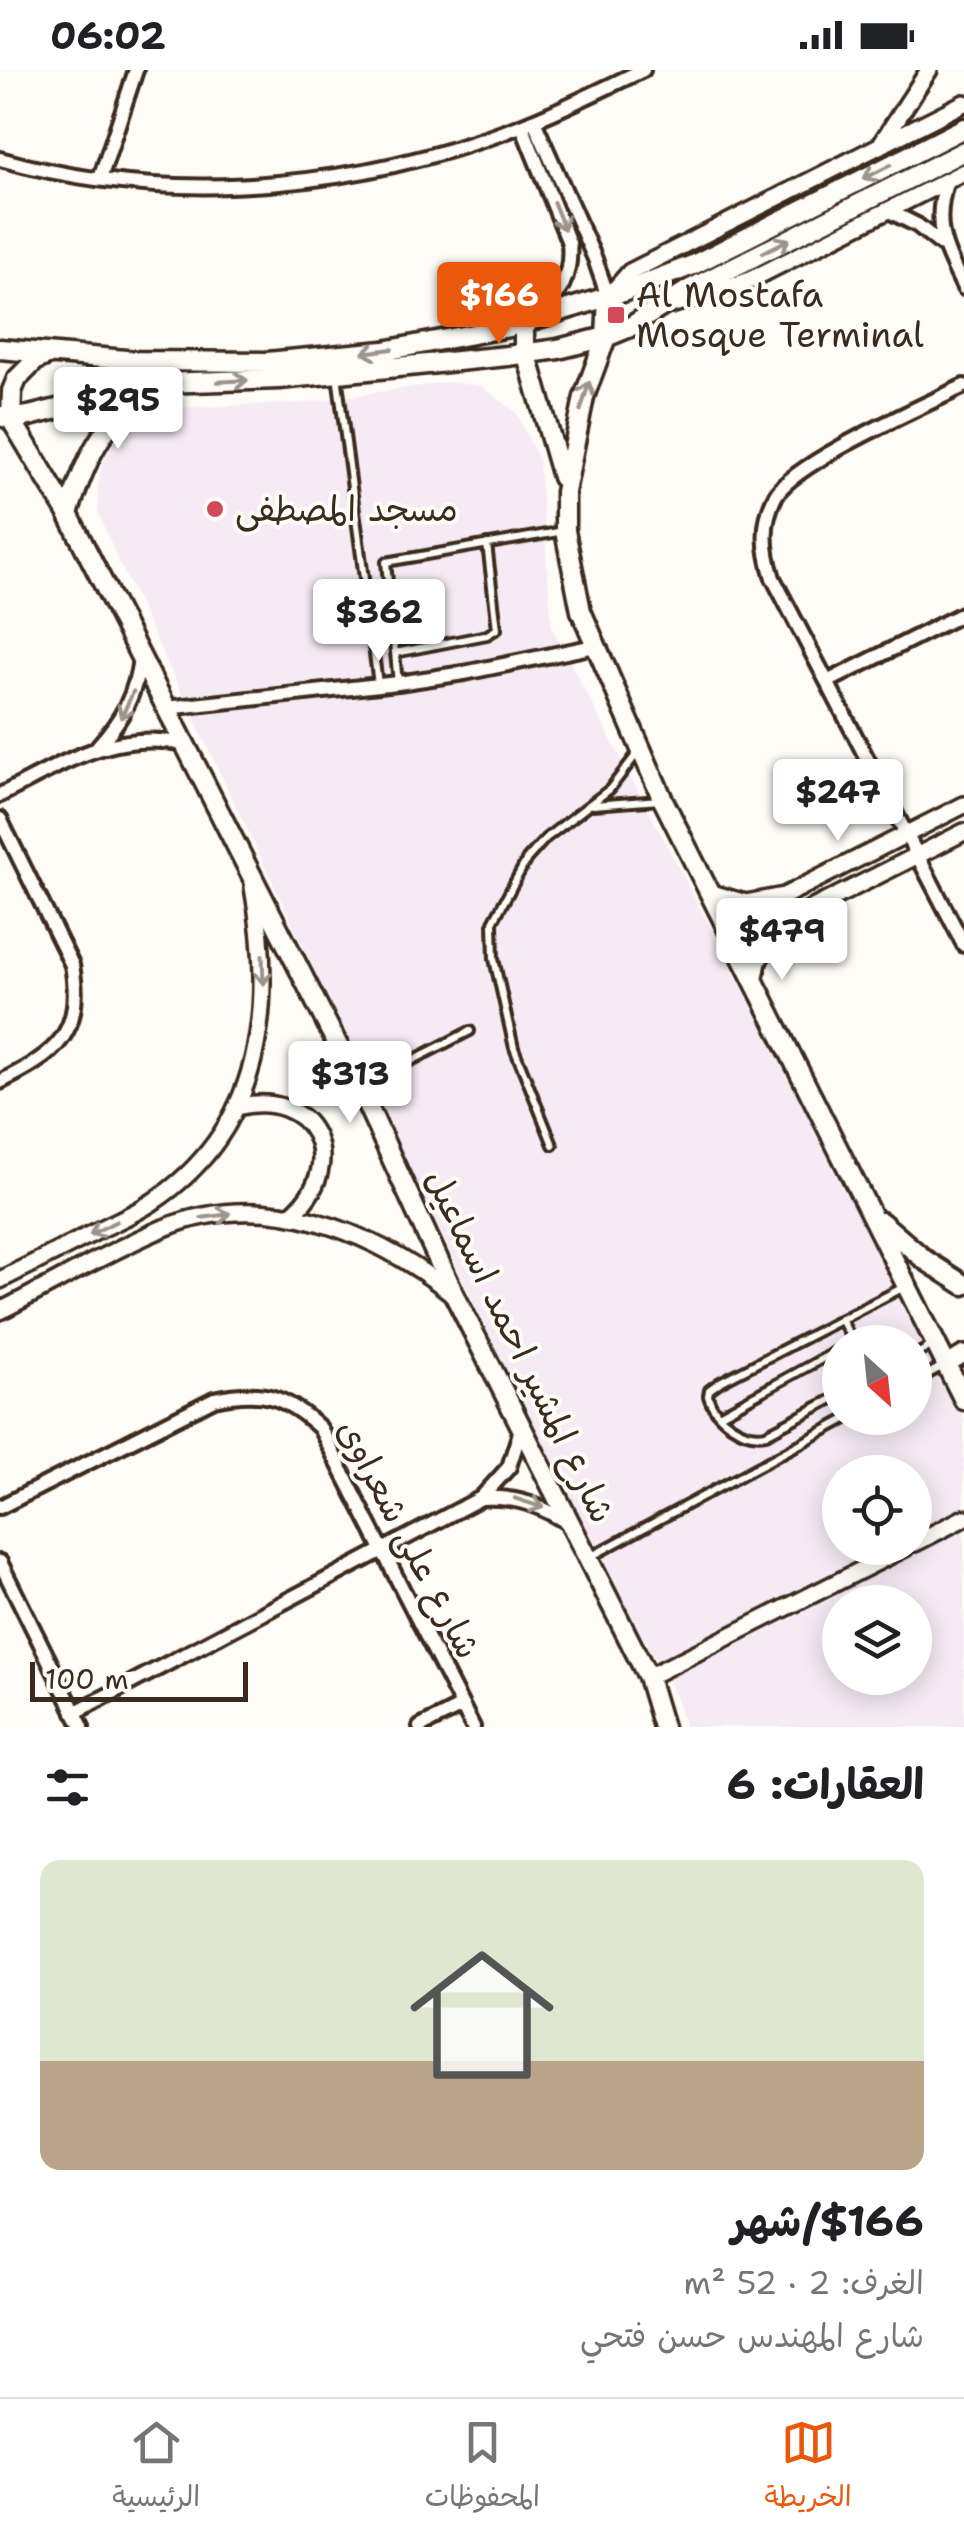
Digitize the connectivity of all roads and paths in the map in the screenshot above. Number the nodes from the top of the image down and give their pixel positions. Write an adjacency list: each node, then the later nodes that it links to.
1 (136, 70): 11 (street)
2 (643, 70): 5 (street)
3 (930, 70): 7 (street)
4 (964, 103): 7 (street)
5 (528, 123): 11 (street); 17 (street); 19 (street, one-way to 19)
6 (964, 128): 15 (main road, one-way to 15)
7 (880, 145): 17 (street)
8 (964, 151): 18 (main road, one-way to 8)
9 (0, 159): 11 (street)
10 (964, 172): 12 (street)
11 (100, 179)
12 (947, 180): 13 (street); 14 (street)
13 (887, 210): 14 (street); 18 (street)
14 (942, 245): 16 (street)
15 (652, 282): 17 (main road); 18 (main road)
16 (964, 288)
17 (608, 297): 19 (main road); 21 (main road)
18 (658, 308): 21 (main road)
19 (530, 320): 20 (main road); 23 (main road)
20 (470, 335): 24 (main road, one-way to 24); 25 (main road)
21 (606, 337): 23 (main road); 30 (main road, one-way to 21)
22 (0, 349): 24 (main road)
23 (527, 353): 25 (main road); 30 (main road)
24 (50, 354): 29 (main road)
25 (469, 358): 26 (main road)
26 (336, 373): 27 (main road, one-way to 26); 40 (lane)
27 (162, 383): 29 (main road); 31 (main road)
28 (964, 386): 38 (street)
29 (5, 417): 31 (main road, شارع المشير احمد اسماعيل)
30 (566, 492): 32 (main road)
31 (68, 514): 37 (main road, شارع المشير احمد اسماعيل)
32 (565, 531): 33 (lane); 35 (main road)
33 (487, 544): 36 (lane); 36 (lane)
34 (964, 613): 38 (street)
35 (595, 646): 39 (street); 44 (main road)
36 (394, 654): 39 (lane)
37 (140, 656): 41 (main road, شارع المشير احمد اسماعيل); 43 (street, one-way to 43)
38 (827, 682): 51 (street)
39 (398, 683): 40 (street)
40 (378, 686): 41 (street)
41 (166, 708): 42 (main road, شارع المشير احمد اسماعيل)
42 (184, 744): 43 (street); 53 (main road, شارع المشير احمد اسماعيل)
43 (98, 746): 45 (street)
44 (640, 750): 46 (main road); 47 (lane)
45 (0, 795)
46 (663, 800): 47 (lane); 54 (main road)
47 (592, 806): 61 (lane)
48 (964, 806): 51 (street)
49 (0, 819): 58 (street)
50 (964, 832): 52 (street)
51 (906, 834): 52 (street); 54 (street)
52 (918, 856): 55 (street); 56 (street)
53 (250, 874): 59 (main road, شارع المشير احمد اسماعيل); 60 (street, one-way to 60)
54 (708, 892): 56 (main road)
55 (964, 945)
56 (754, 982): 62 (main road)
57 (470, 1031): 59 (lane)
58 (0, 1082)
59 (359, 1087): 67 (main road, شارع المشير احمد اسماعيل)
60 (236, 1107): 63 (street); 64 (street, one-way to 64)
61 (553, 1145)
62 (872, 1214): 65 (main road); 66 (main road)
63 (291, 1215): 67 (street); 68 (street, one-way to 63)
64 (0, 1280)
65 (964, 1285)
66 (907, 1286): 69 (lane); 71 (main road)
67 (455, 1296): 80 (main road, شارع المشير احمد اسماعيل)
68 (0, 1311)
69 (841, 1319): 70 (lane); 79 (lane)
70 (844, 1325)
71 (936, 1344): 72 (lane); 75 (main road)
72 (932, 1346)
73 (964, 1354): 75 (street)
74 (822, 1360): 79 (lane)
75 (946, 1364): 76 (lane); 77 (main road)
76 (932, 1372)
77 (964, 1400)
78 (822, 1404): 79 (lane)
79 (719, 1414)
80 (521, 1428): 82 (street); 85 (main road, شارع المشير احمد اسماعيل)
81 (822, 1432): 88 (lane)
82 (481, 1498): 85 (street, one-way to 85); 87 (street)
83 (0, 1507): 87 (street, شارع على شعراوى)
84 (964, 1518): 86 (street)
85 (572, 1526): 88 (main road, شارع المشير احمد اسماعيل)
86 (932, 1534)
87 (384, 1552): 92 (street, شارع على شعراوى); 93 (street)
88 (589, 1558): 91 (main road, شارع المشير احمد اسماعيل)
89 (0, 1562): 93 (street)
90 (871, 1565): 91 (street)
91 (648, 1677): 97 (main road, شارع المشير احمد اسماعيل)
92 (462, 1706): 95 (street); 96 (street, شارع على شعراوى)
93 (74, 1713): 94 (street)
94 (82, 1727)
95 (420, 1727)
96 (474, 1727)
97 (663, 1727)

